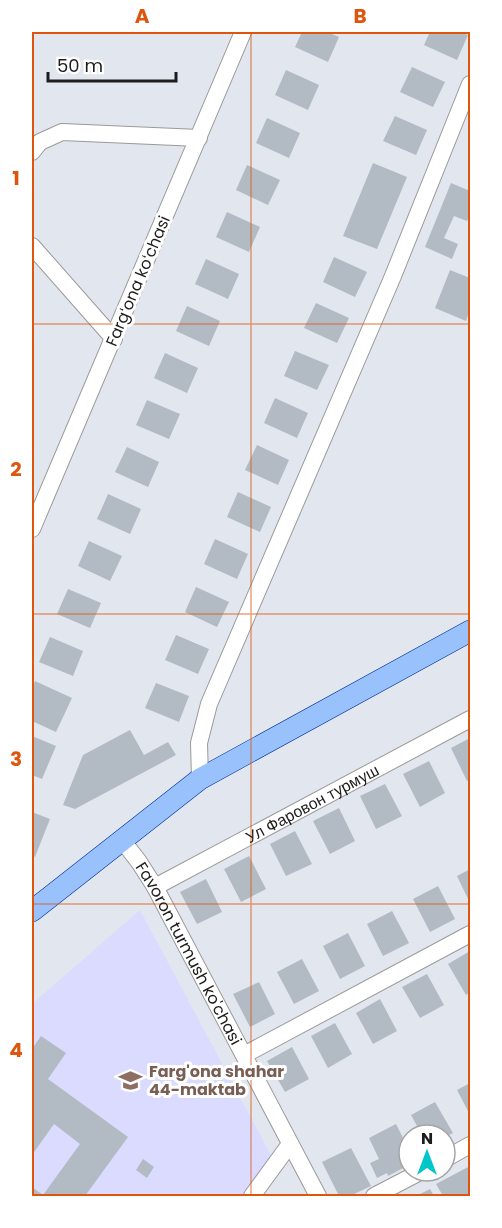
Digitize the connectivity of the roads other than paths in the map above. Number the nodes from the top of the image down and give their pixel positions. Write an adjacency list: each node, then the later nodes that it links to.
1 (243, 32): 3 (street, Fargʻona koʻchasi)
2 (471, 84): 10 (street)
3 (199, 138): 4 (street); 6 (street, Fargʻona koʻchasi)
4 (32, 152)
5 (32, 246): 6 (street)
6 (114, 339): 7 (street, Fargʻona koʻchasi)
7 (32, 529)
8 (471, 631): 10 (main road)
9 (471, 719): 12 (street, Ул Фаровон турмуш)
10 (200, 779): 11 (main road)
11 (122, 840): 12 (street, Favoron turmush ko'chasi); 13 (main road)
12 (155, 887): 15 (street, Favoron turmush ko'chasi)
13 (32, 911)
14 (471, 934): 15 (street)
15 (244, 1055): 16 (street, Favoron turmush ko'chasi)
16 (290, 1143): 20 (street); 21 (street, Favoron turmush ko'chasi)
17 (471, 1145): 18 (street)
18 (457, 1153)
19 (400, 1183): 22 (street)
20 (252, 1197)
21 (318, 1197)
22 (374, 1197)

